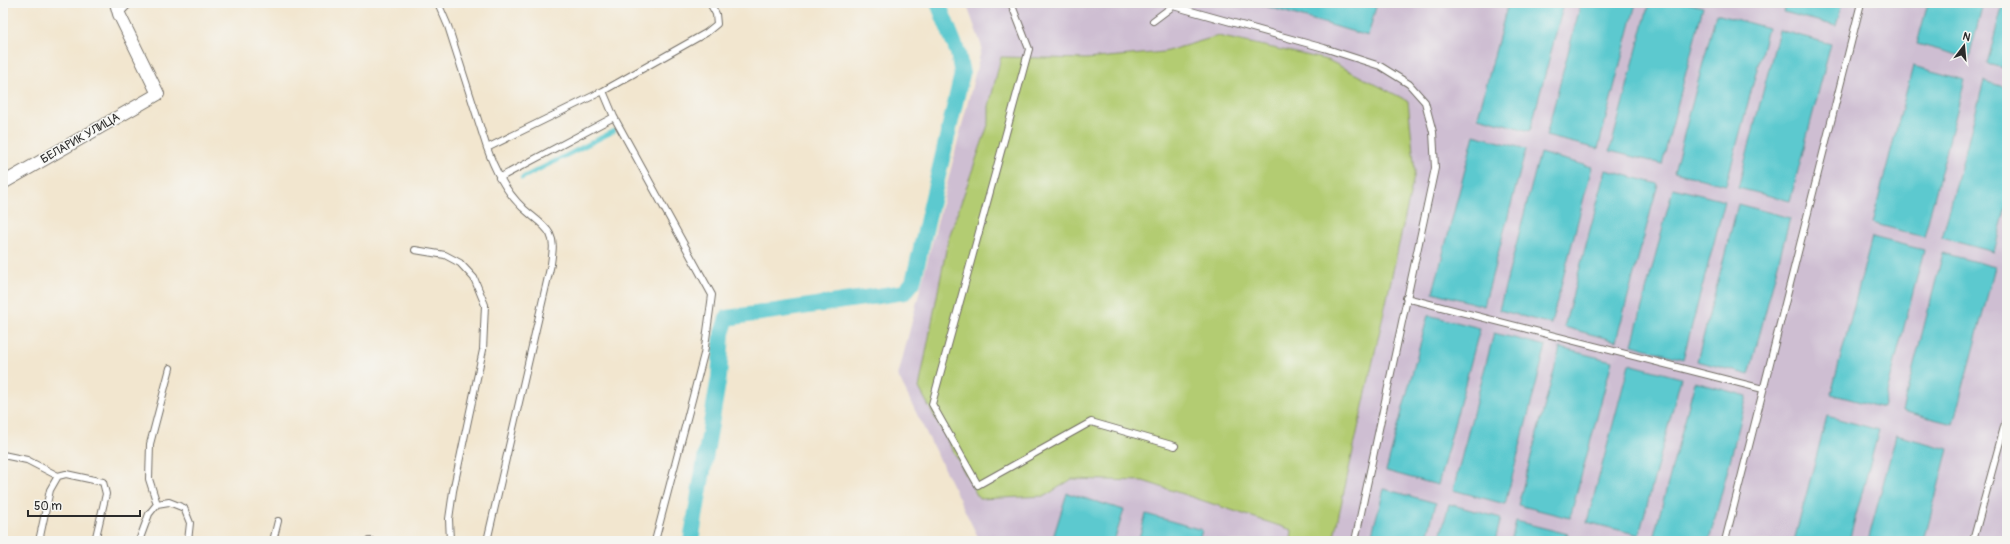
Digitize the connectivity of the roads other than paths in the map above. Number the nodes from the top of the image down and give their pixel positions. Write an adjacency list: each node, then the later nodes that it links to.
1 (130, 3): 7 (lane)
2 (438, 3): 11 (lane)
3 (710, 3): 9 (lane)
4 (1011, 3): 19 (lane)
5 (1861, 3): 17 (lane)
6 (1174, 5): 8 (lane); 15 (lane)
7 (118, 9): 13 (street, БЕЛАРИК УЛИЦА)
8 (1153, 21)
9 (603, 91): 10 (lane); 11 (lane)
10 (614, 117): 12 (lane); 31 (lane)
11 (488, 148): 12 (lane)
12 (499, 178): 30 (lane)
13 (3, 183)
14 (415, 250): 29 (lane)
15 (1406, 298): 17 (lane); 32 (lane)
16 (170, 368): 22 (lane)
17 (1763, 389): 33 (lane)
18 (2007, 416): 34 (lane)
19 (1175, 446)
20 (3, 455): 21 (lane)
21 (58, 476): 24 (lane); 25 (lane)
22 (157, 504): 26 (lane); 27 (lane)
23 (278, 521): 28 (lane)
24 (39, 541)
25 (96, 541)
26 (139, 541)
27 (188, 541)
28 (273, 541)
29 (450, 541)
30 (487, 541)
31 (655, 541)
32 (1354, 541)
33 (1725, 541)
34 (1973, 541)

